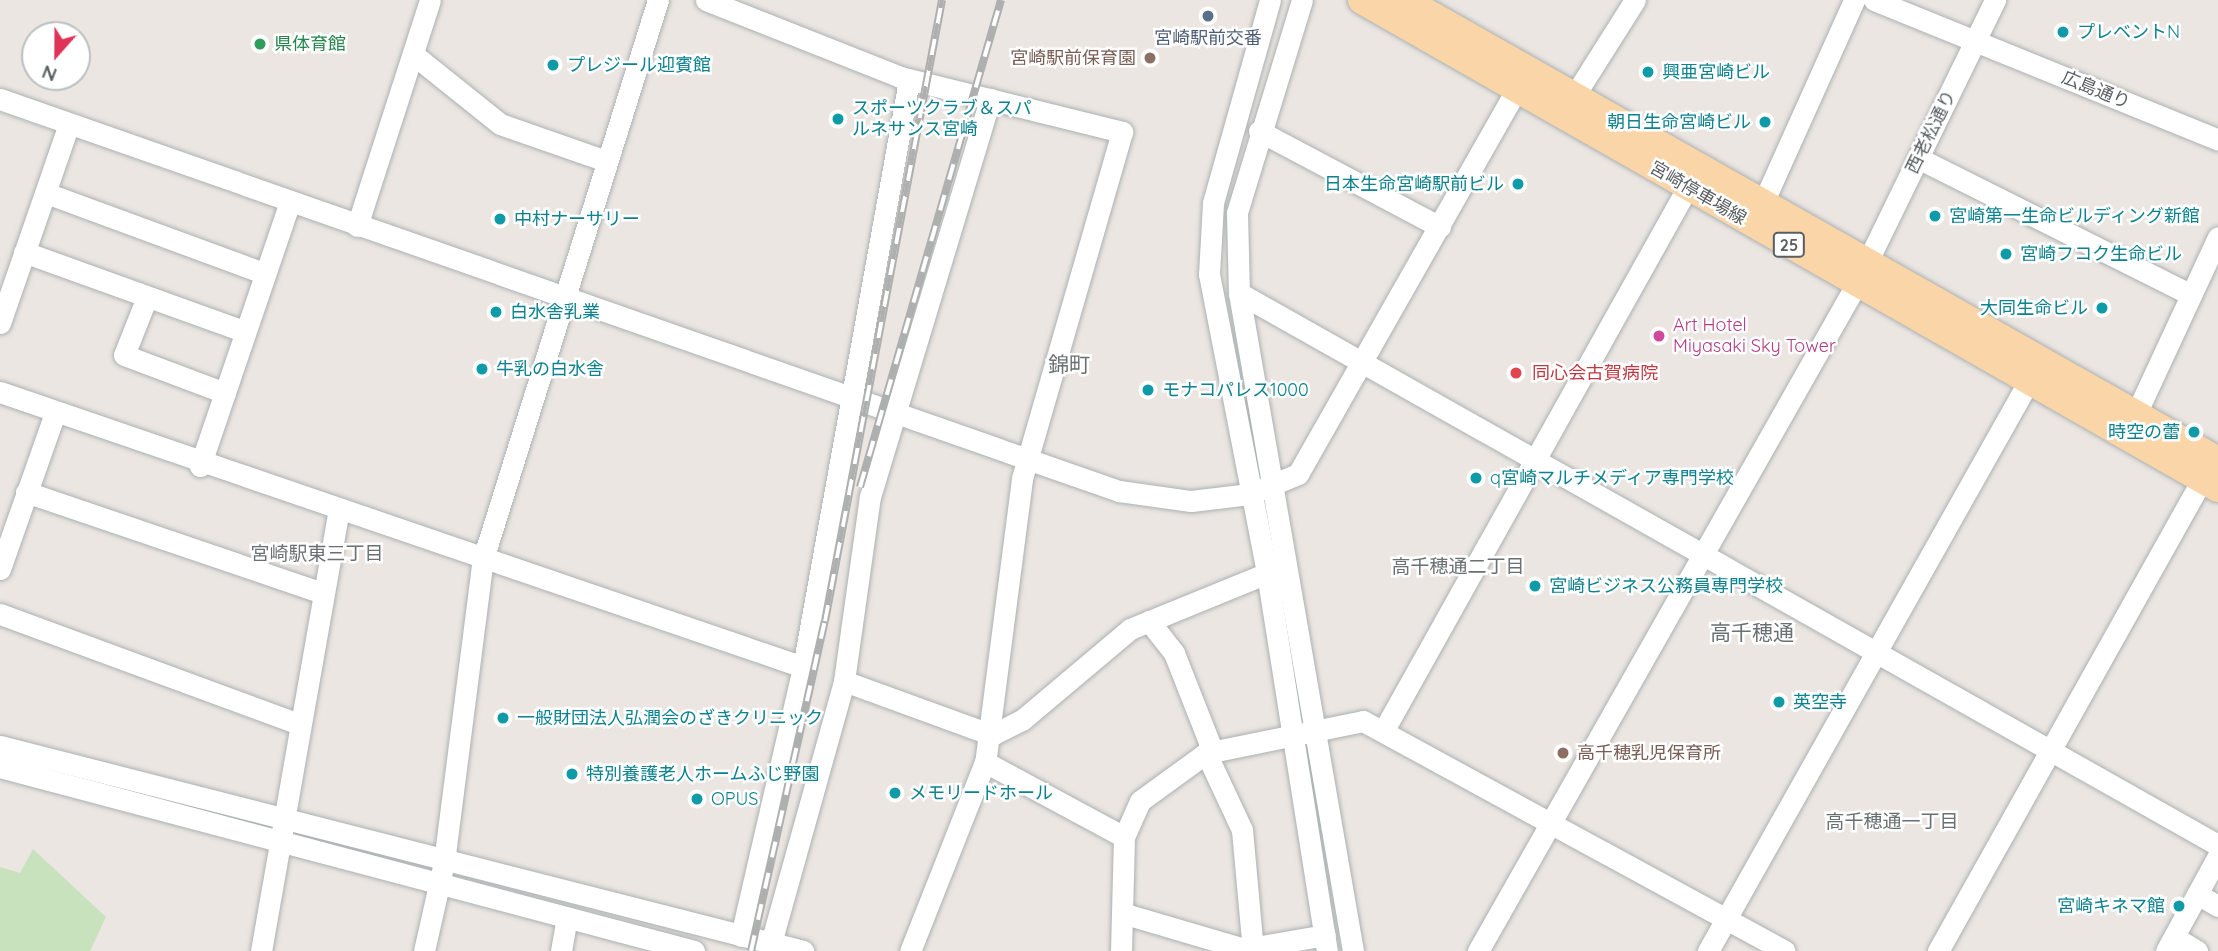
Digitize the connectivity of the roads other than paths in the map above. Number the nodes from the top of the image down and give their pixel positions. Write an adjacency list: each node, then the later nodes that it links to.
1 (430, 0): 13 (street)
2 (658, 0): 23 (street)
3 (706, 0): 14 (street)
4 (1270, 0): 54 (street)
5 (1302, 0): 20 (street)
6 (1362, 0): 15 (main road, 宮崎停車場線 / 25)
7 (1404, 0): 15 (main road, 宮崎停車場線 / 25)
8 (1635, 0): 18 (street)
9 (1854, 0): 27 (street)
10 (1874, 0): 12 (street, 広島通り)
11 (1995, 0): 12 (street, 西老松通り)
12 (1975, 41): 21 (street, 広島通り); 22 (street, 西老松通り)
13 (414, 55): 23 (street); 28 (street)
14 (909, 80): 17 (street); 44 (street)
15 (1523, 81): 18 (main road, 宮崎停車場線 / 25); 29 (street)
16 (0, 99): 19 (street)
17 (989, 99): 45 (street); 48 (street)
18 (1568, 107): 24 (main road, 宮崎停車場線 / 25)
19 (69, 124): 25 (street); 26 (street)
20 (1259, 131): 29 (street); 34 (street)
21 (2218, 140)
22 (1918, 158): 33 (street, 西老松通り); 35 (street)
23 (606, 161): 36 (street)
24 (1693, 178): 27 (main road, 宮崎停車場線 / 25); 49 (street)
25 (46, 193): 31 (street); 32 (street)
26 (290, 201): 28 (street); 32 (street)
27 (1757, 214): 33 (main road, 宮崎停車場線 / 25)
28 (357, 226): 36 (street)
29 (1440, 227): 40 (street)
30 (2218, 237): 35 (street)
31 (24, 252): 37 (street); 38 (street)
32 (264, 273): 39 (street)
33 (1862, 274): 41 (main road, 宮崎停車場線 / 25); 56 (street, 西老松通り)
34 (1238, 293): 40 (street); 52 (street)
35 (2191, 295): 47 (street)
36 (564, 296): 44 (street); 57 (street)
37 (147, 297): 39 (street); 43 (street)
38 (0, 323)
39 (244, 331): 43 (street)
40 (1362, 361): 49 (street); 52 (street)
41 (2034, 372): 47 (main road, 宮崎停車場線 / 25); 51 (main road, 宮崎停車場線 / 25); 63 (street)
42 (0, 393): 46 (street)
43 (225, 393): 50 (street)
44 (852, 394): 45 (street); 64 (street)
45 (894, 411): 48 (street); 65 (street)
46 (54, 413): 50 (street); 53 (street)
47 (2135, 416): 51 (main road, 宮崎停車場線 / 25)
48 (1027, 458): 54 (street); 69 (street)
49 (1535, 459): 56 (street); 67 (street)
50 (200, 466): 55 (street)
51 (2213, 471): 71 (street)
52 (1272, 484): 54 (street); 68 (street)
53 (26, 492): 58 (street); 60 (street)
54 (1250, 494): 59 (street)
55 (339, 509): 57 (street); 60 (street)
56 (1703, 554): 63 (street); 75 (street, 西老松通り)
57 (483, 559): 64 (street); 80 (street)
58 (0, 569)
59 (1267, 573): 62 (street); 68 (street)
60 (322, 593): 66 (street)
61 (0, 614): 66 (street)
62 (1149, 621): 69 (street); 72 (street)
63 (1876, 648): 71 (street); 86 (street)
64 (803, 667): 87 (street)
65 (844, 681): 69 (street); 88 (street)
66 (296, 723): 76 (street)
67 (1385, 728): 68 (street); 75 (street)
68 (1303, 732): 72 (street); 89 (street); 99 (street)
69 (992, 735): 73 (street)
70 (0, 746): 76 (street)
71 (2053, 750): 78 (street); 103 (street)
72 (1210, 752): 77 (street); 91 (street)
73 (985, 762): 77 (street); 97 (street)
74 (0, 767): 76 (street)
75 (1553, 822): 86 (street); 100 (street, 西老松通り)
76 (282, 831): 80 (street); 81 (street); 92 (street)
77 (1124, 837): 84 (street)
78 (2218, 845)
79 (2218, 856): 82 (street)
80 (444, 862): 81 (street); 87 (street)
81 (438, 884): 85 (street); 93 (street)
82 (2197, 894): 83 (street); 90 (street)
83 (2218, 906)
84 (1122, 913): 91 (street); 98 (street)
85 (567, 918): 94 (street); 95 (street)
86 (1727, 919): 101 (street); 102 (street)
87 (741, 936): 88 (street)
88 (771, 943): 96 (street)
89 (1326, 943): 91 (street)
90 (2170, 944): 104 (street)
91 (1253, 949)
92 (261, 951)
93 (424, 951)
94 (561, 951)
95 (694, 951)
96 (803, 951)
97 (910, 951)
98 (1121, 951)
99 (1353, 951)
100 (1478, 951)
101 (1708, 951)
102 (1784, 951)
103 (1938, 951)
104 (2197, 951)

